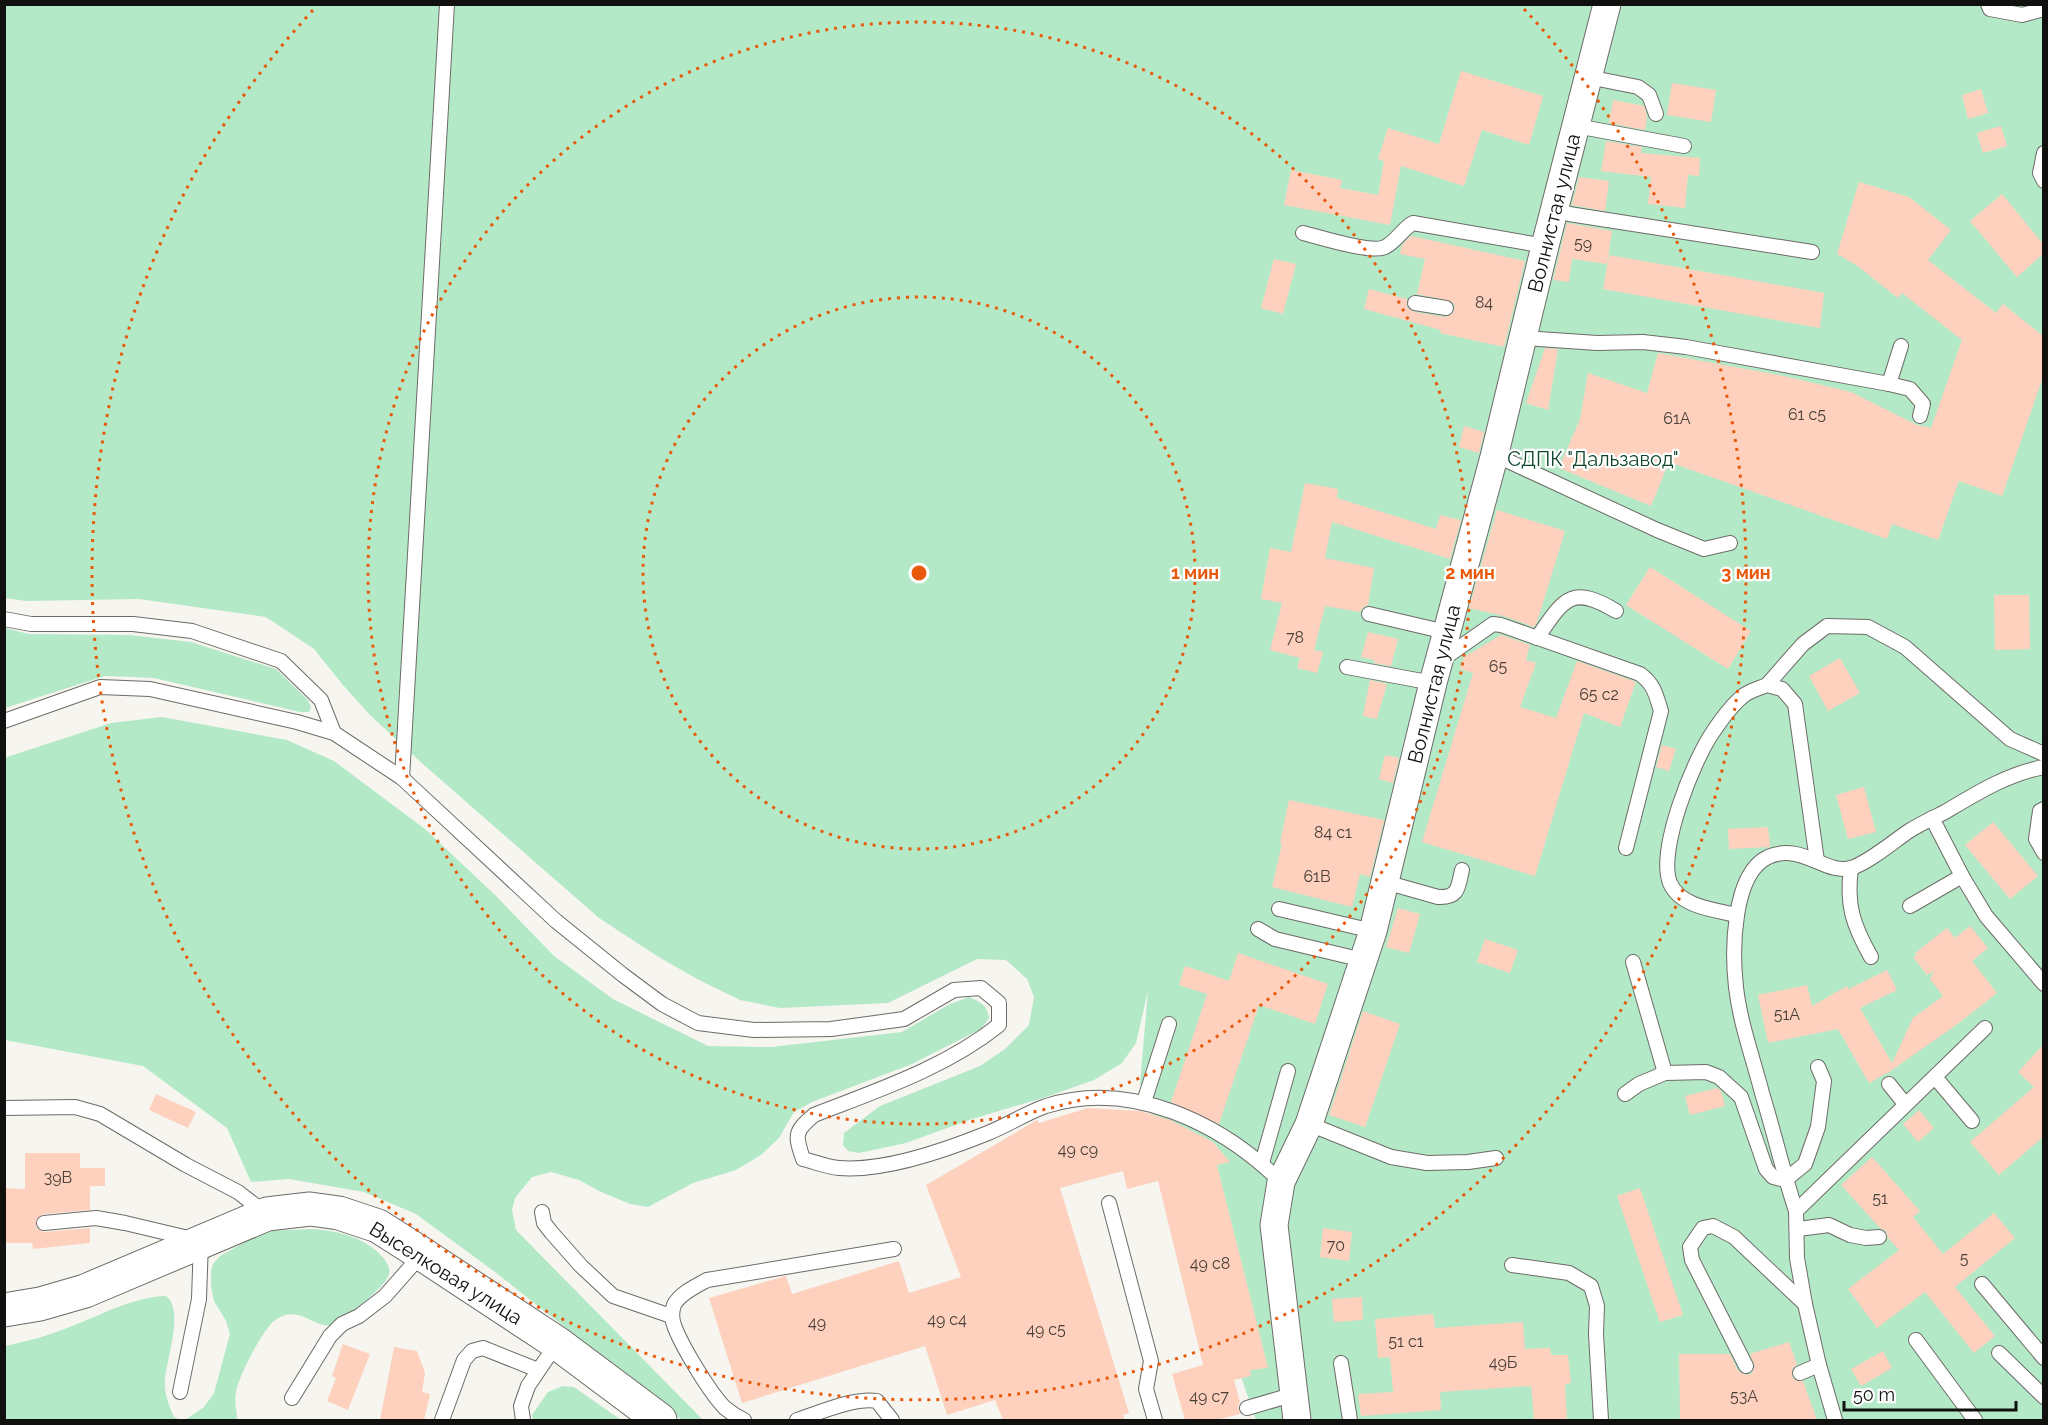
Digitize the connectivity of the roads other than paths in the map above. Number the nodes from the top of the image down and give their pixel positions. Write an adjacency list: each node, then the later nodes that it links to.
1 (447, 4): 35 (lane)
2 (1607, 4): 5 (street, Волнистая улица)
3 (1988, 4): 4 (lane)
4 (2043, 9)
5 (1588, 77): 6 (lane); 7 (street, Волнистая улица)
6 (1656, 114)
7 (1576, 126): 8 (lane); 11 (street, Волнистая улица)
8 (1684, 146)
9 (2043, 153): 10 (lane)
10 (2043, 181)
11 (1555, 209): 13 (street, Волнистая улица); 14 (lane)
12 (1303, 233): 13 (lane)
13 (1545, 246): 17 (street, Волнистая улица)
14 (1812, 252)
15 (1415, 303): 16 (lane)
16 (1446, 309)
17 (1522, 330): 19 (lane); 21 (street, Волнистая улица)
18 (1901, 346): 19 (lane)
19 (1889, 384): 20 (lane)
20 (1920, 416)
21 (1494, 457): 22 (lane); 26 (street, Волнистая улица)
22 (1730, 543)
23 (1616, 611): 27 (lane)
24 (1369, 614): 26 (lane)
25 (4, 619): 32 (lane)
26 (1446, 632): 29 (street, Волнистая улица)
27 (1538, 638): 29 (lane); 38 (lane)
28 (1347, 667): 29 (lane)
29 (1436, 673): 44 (street, Волнистая улица)
30 (1767, 684): 33 (lane); 40 (lane); 47 (lane)
31 (4, 721): 32 (lane)
32 (334, 733): 35 (lane)
33 (2043, 754)
34 (2043, 767): 37 (lane)
35 (402, 778): 62 (lane)
36 (2043, 809): 39 (lane)
37 (1932, 818): 41 (lane); 43 (lane)
38 (1626, 848)
39 (2043, 854)
40 (1817, 861): 41 (lane); 47 (lane)
41 (1851, 868): 50 (lane)
42 (1462, 870): 44 (lane)
43 (1962, 876): 45 (lane); 53 (lane)
44 (1385, 882): 49 (street, Волнистая улица)
45 (1910, 906)
46 (1280, 909): 49 (lane)
47 (1737, 915): 69 (lane)
48 (1258, 929): 51 (lane)
49 (1373, 931): 51 (street, Волнистая улица)
50 (1871, 957)
51 (1363, 960): 66 (street, Волнистая улица)
52 (1633, 962): 58 (lane)
53 (2043, 984)
54 (1169, 1024): 62 (lane)
55 (1985, 1028): 59 (lane)
56 (1818, 1066): 69 (lane)
57 (1288, 1071): 68 (lane)
58 (1665, 1073): 61 (lane); 69 (lane)
59 (1935, 1077): 63 (lane); 65 (lane)
60 (1889, 1084): 63 (lane)
61 (1625, 1094)
62 (1144, 1102): 68 (lane)
63 (1905, 1104): 72 (lane)
64 (4, 1108): 74 (lane)
65 (1972, 1121)
66 (1309, 1124): 67 (lane); 70 (street, Волнистая улица)
67 (1496, 1158)
68 (1262, 1163): 70 (lane)
69 (1785, 1180): 72 (lane)
70 (1281, 1182): 99 (street, Волнистая улица)
71 (1109, 1203): 106 (lane)
72 (1796, 1211): 76 (lane)
73 (542, 1212): 85 (lane)
74 (267, 1214): 78 (street, Выселковая улица); 80 (street, Выселковая улица)
75 (44, 1223): 78 (lane)
76 (1798, 1229): 77 (lane); 83 (lane)
77 (1879, 1237)
78 (201, 1241): 84 (street, Выселковая улица); 95 (lane)
79 (894, 1249): 85 (lane)
80 (422, 1254): 87 (street, Выселковая улица); 97 (lane)
81 (1512, 1265): 108 (lane)
82 (1982, 1284): 89 (lane)
83 (1805, 1304): 91 (lane); 92 (lane)
84 (4, 1310)
85 (671, 1316): 103 (lane)
86 (1916, 1341): 110 (lane)
87 (557, 1343): 93 (lane); 102 (street, Выселковая улица)
88 (1999, 1353): 96 (lane)
89 (2043, 1358)
90 (1341, 1363): 107 (lane)
91 (1819, 1365): 94 (lane); 109 (lane)
92 (1746, 1366)
93 (538, 1370): 100 (lane); 101 (lane)
94 (1800, 1373)
95 (180, 1392)
96 (2043, 1397)
97 (292, 1398)
98 (1247, 1408): 99 (lane)
99 (1295, 1413)
100 (442, 1420)
101 (523, 1420)
102 (660, 1420)
103 (744, 1420)
104 (797, 1420): 105 (lane)
105 (892, 1420)
106 (1155, 1420)
107 (1350, 1420)
108 (1600, 1420)
109 (1834, 1420)
110 (1975, 1420)

